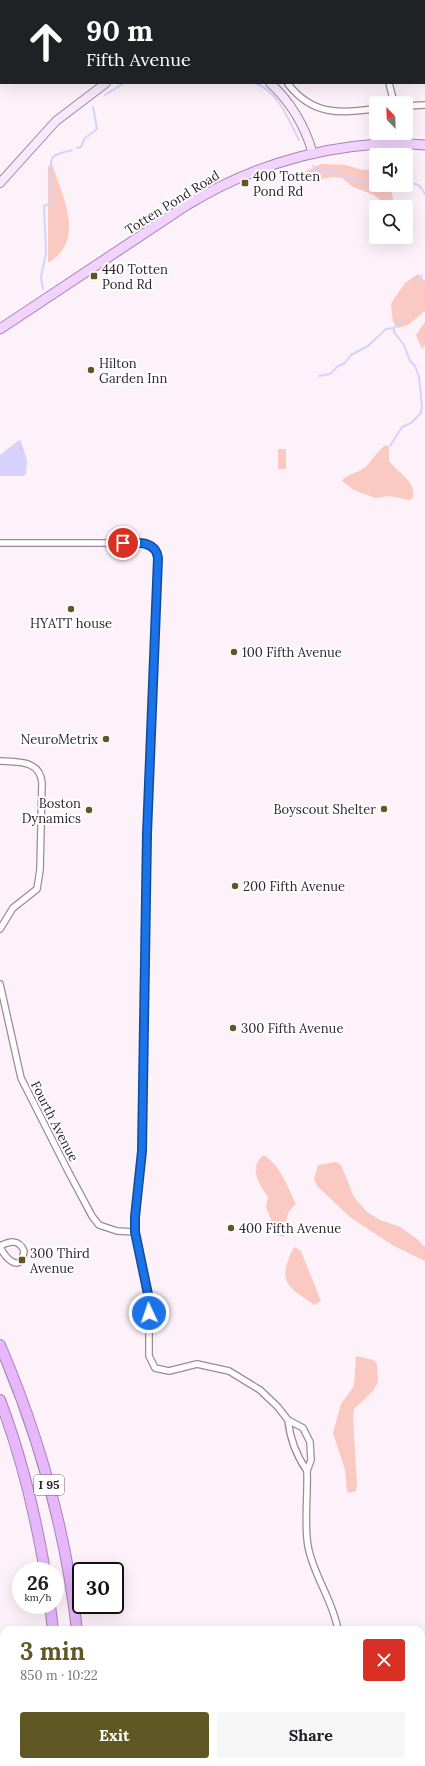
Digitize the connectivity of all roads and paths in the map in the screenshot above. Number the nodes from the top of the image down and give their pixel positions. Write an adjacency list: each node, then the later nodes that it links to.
1 (105, 84): 11 (street)
2 (271, 84): 10 (street)
3 (288, 84): 8 (street)
4 (389, 84): 5 (street)
5 (392, 96)
6 (425, 105): 7 (street)
7 (413, 106)
8 (369, 109)
9 (425, 145): 10 (main road, Totten Pond Road)
10 (313, 154): 12 (main road, Totten Pond Road)
11 (0, 182)
12 (0, 329)
13 (0, 543): 17 (street)
14 (0, 761): 15 (street)
15 (0, 929)
16 (0, 984): 17 (street, Fourth Avenue)
17 (135, 1232): 20 (street)
18 (0, 1345): 25 (highway, I 95)
19 (0, 1400): 22 (highway, I 95)
20 (288, 1420): 21 (street); 21 (street)
21 (307, 1471): 26 (street)
22 (43, 1562)
23 (51, 1614): 24 (highway)
24 (53, 1626)
25 (76, 1626)
26 (337, 1626)

